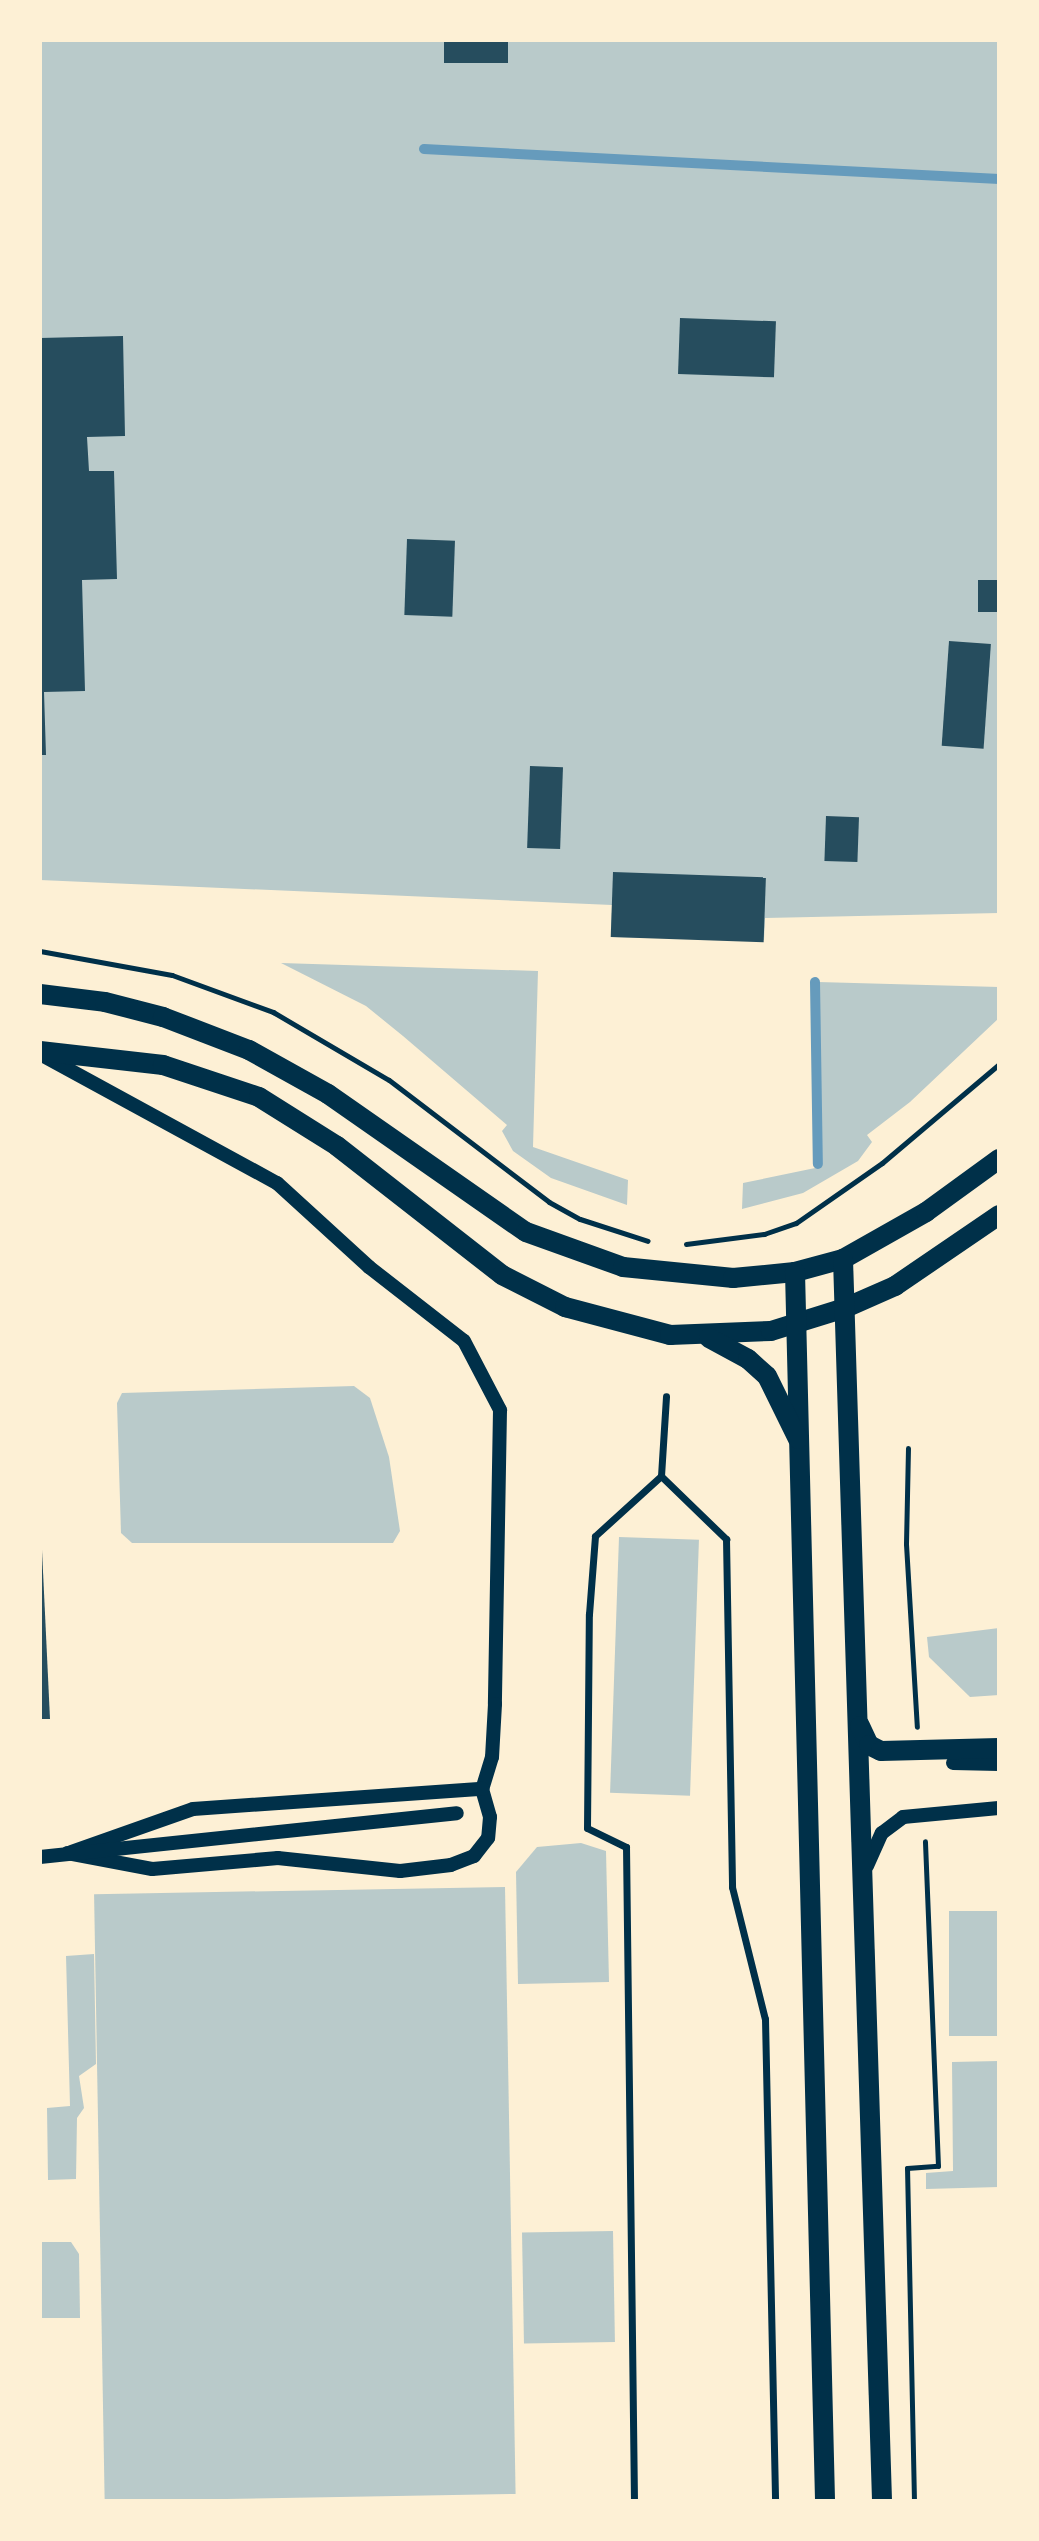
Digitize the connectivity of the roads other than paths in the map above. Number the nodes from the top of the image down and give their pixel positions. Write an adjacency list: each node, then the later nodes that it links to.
1 (40, 994): 6 (main road)
2 (40, 1052): 9 (main road); 17 (street)
3 (999, 1159): 5 (main road)
4 (999, 1215): 7 (main road)
5 (843, 1259): 6 (main road); 7 (main road)
6 (795, 1272): 8 (main road)
7 (845, 1308): 8 (main road); 13 (main road)
8 (798, 1324): 9 (main road); 11 (main road)
9 (705, 1337): 11 (main road)
10 (666, 1396): 12 (street)
11 (802, 1448): 25 (main road)
12 (661, 1476): 23 (street); 24 (street)
13 (857, 1714): 14 (main road); 22 (main road)
14 (999, 1748)
15 (953, 1763): 16 (street)
16 (999, 1764)
17 (482, 1789): 20 (street); 20 (street)
18 (999, 1808): 22 (street)
19 (457, 1813): 20 (street)
20 (67, 1853): 21 (street)
21 (40, 1857)
22 (863, 1890): 26 (main road)
23 (634, 2501)
24 (775, 2501)
25 (825, 2501)
26 (882, 2501)

